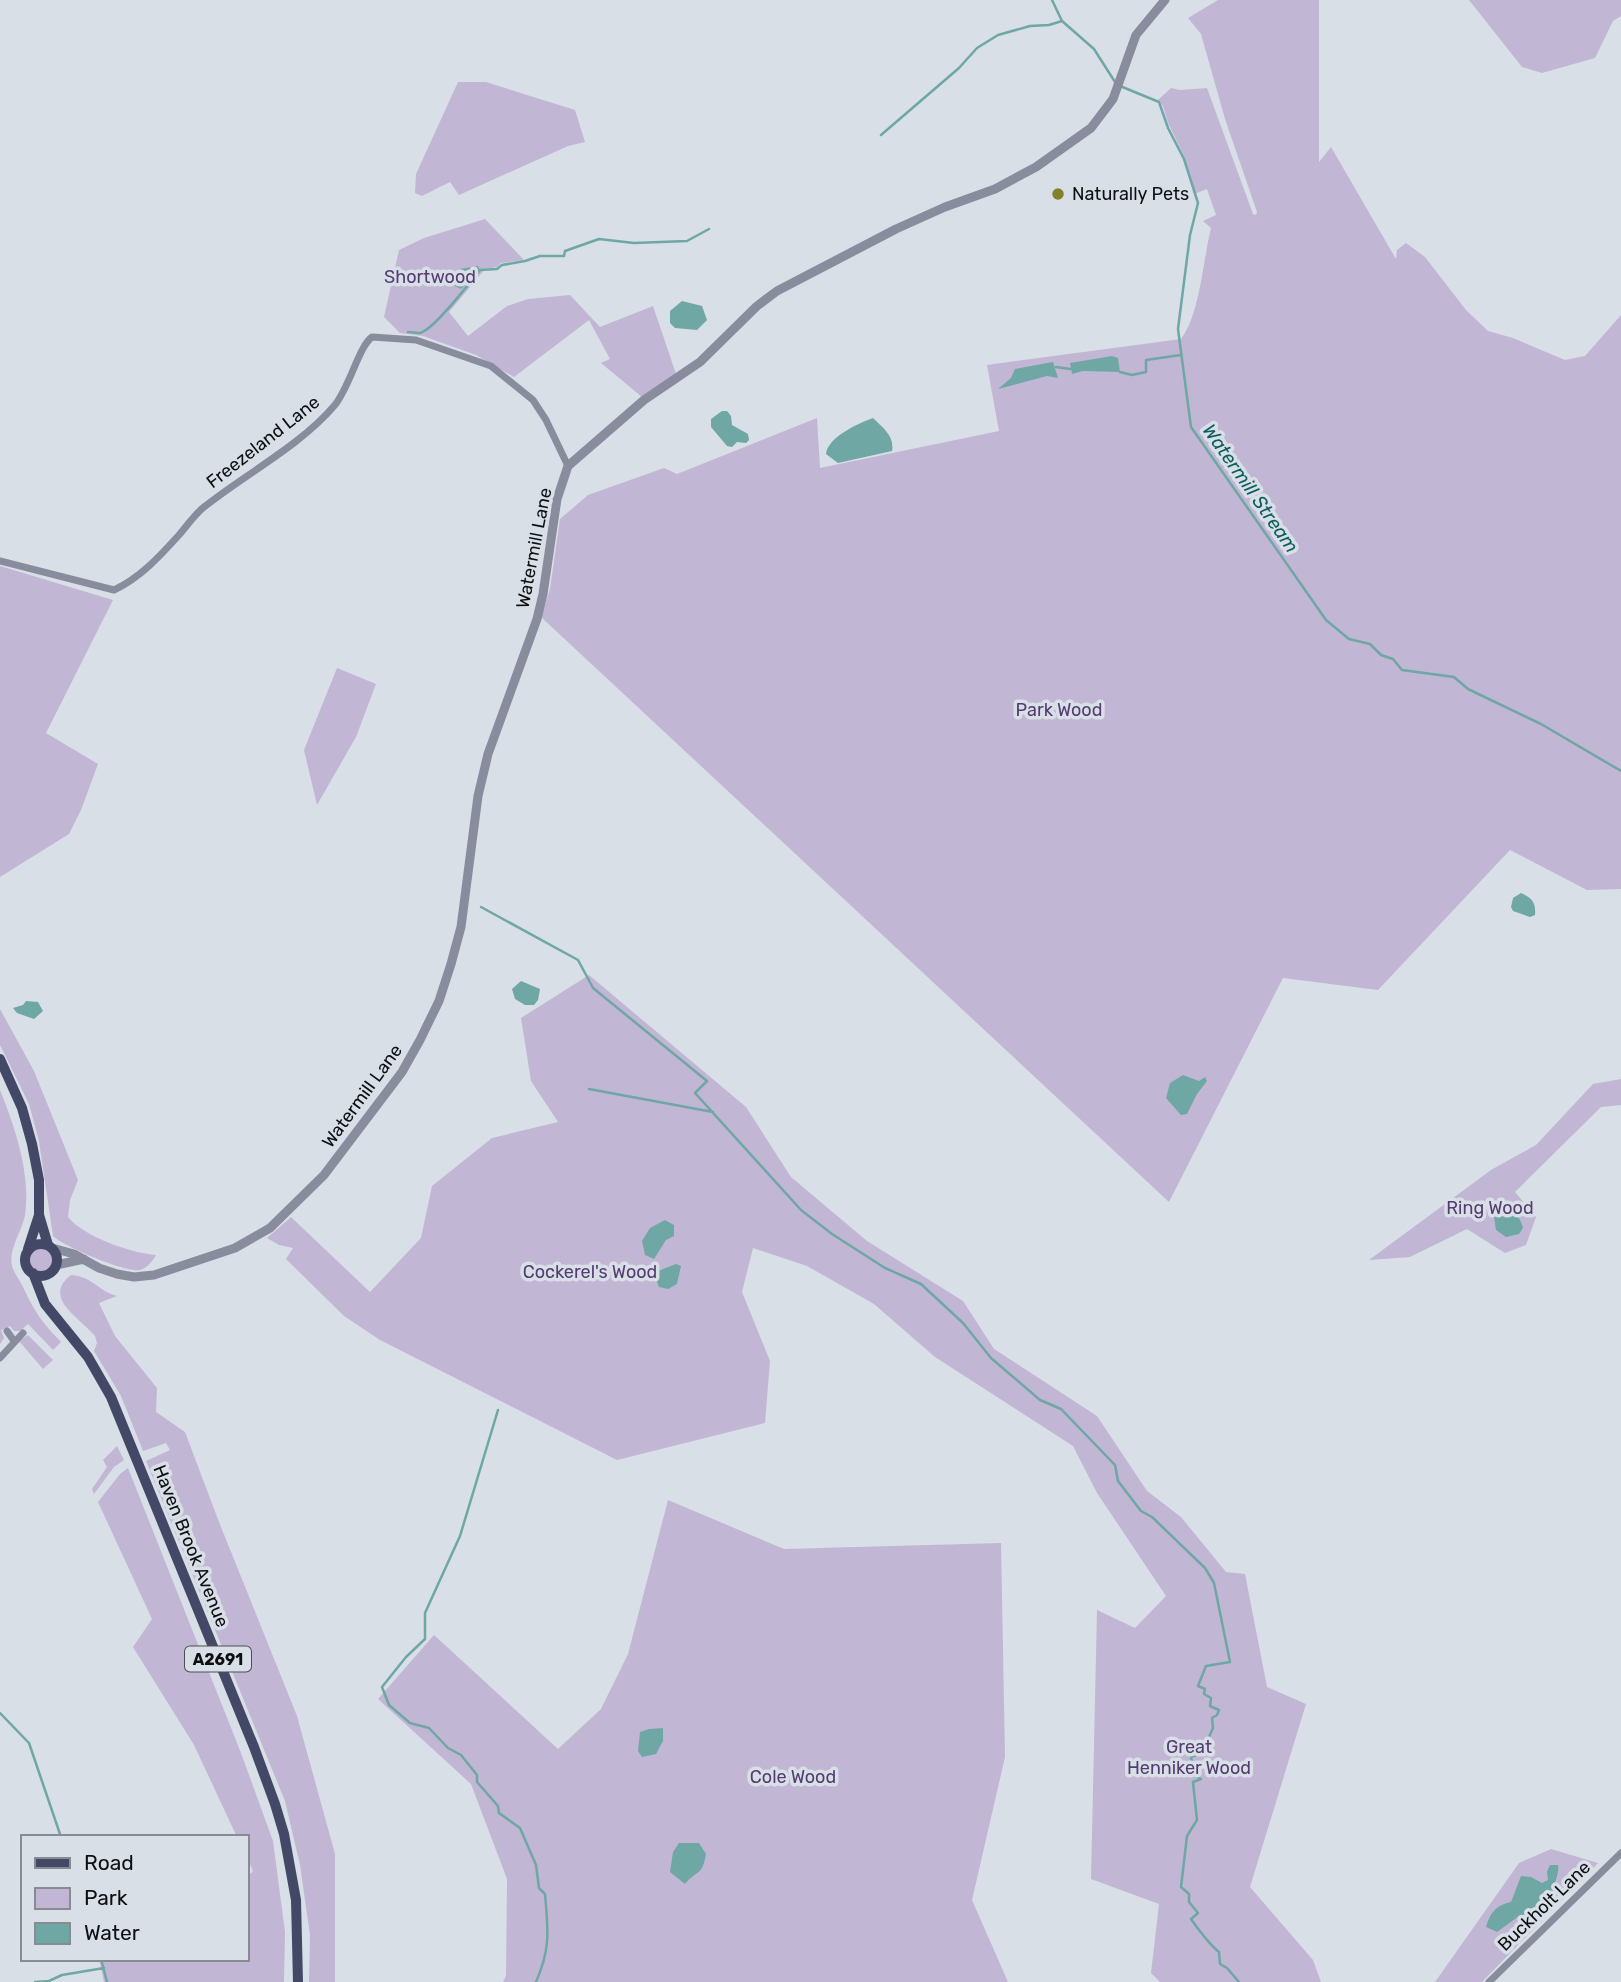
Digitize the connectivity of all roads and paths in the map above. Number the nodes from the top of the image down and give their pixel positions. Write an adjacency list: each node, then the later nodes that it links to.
1 (1165, 0): 2 (street)
2 (568, 466): 3 (street, Freezeland Lane); 8 (street, Watermill Lane)
3 (0, 561)
4 (0, 1059): 5 (main road)
5 (39, 1215): 6 (main road); 7 (main road)
6 (50, 1246): 7 (main road); 8 (street, Watermill Lane); 9 (main road)
7 (28, 1250): 10 (main road)
8 (83, 1259): 9 (street)
9 (53, 1269): 10 (main road); 11 (main road)
10 (33, 1273): 11 (main road, Haven Brook Avenue / A2691)
11 (45, 1304): 17 (main road, Haven Brook Avenue / A2691)
12 (7, 1331): 14 (street)
13 (23, 1333): 14 (street)
14 (14, 1341): 15 (street)
15 (0, 1358)
16 (1621, 1853): 18 (street, Buckholt Lane)
17 (298, 1982)
18 (1489, 1982)

